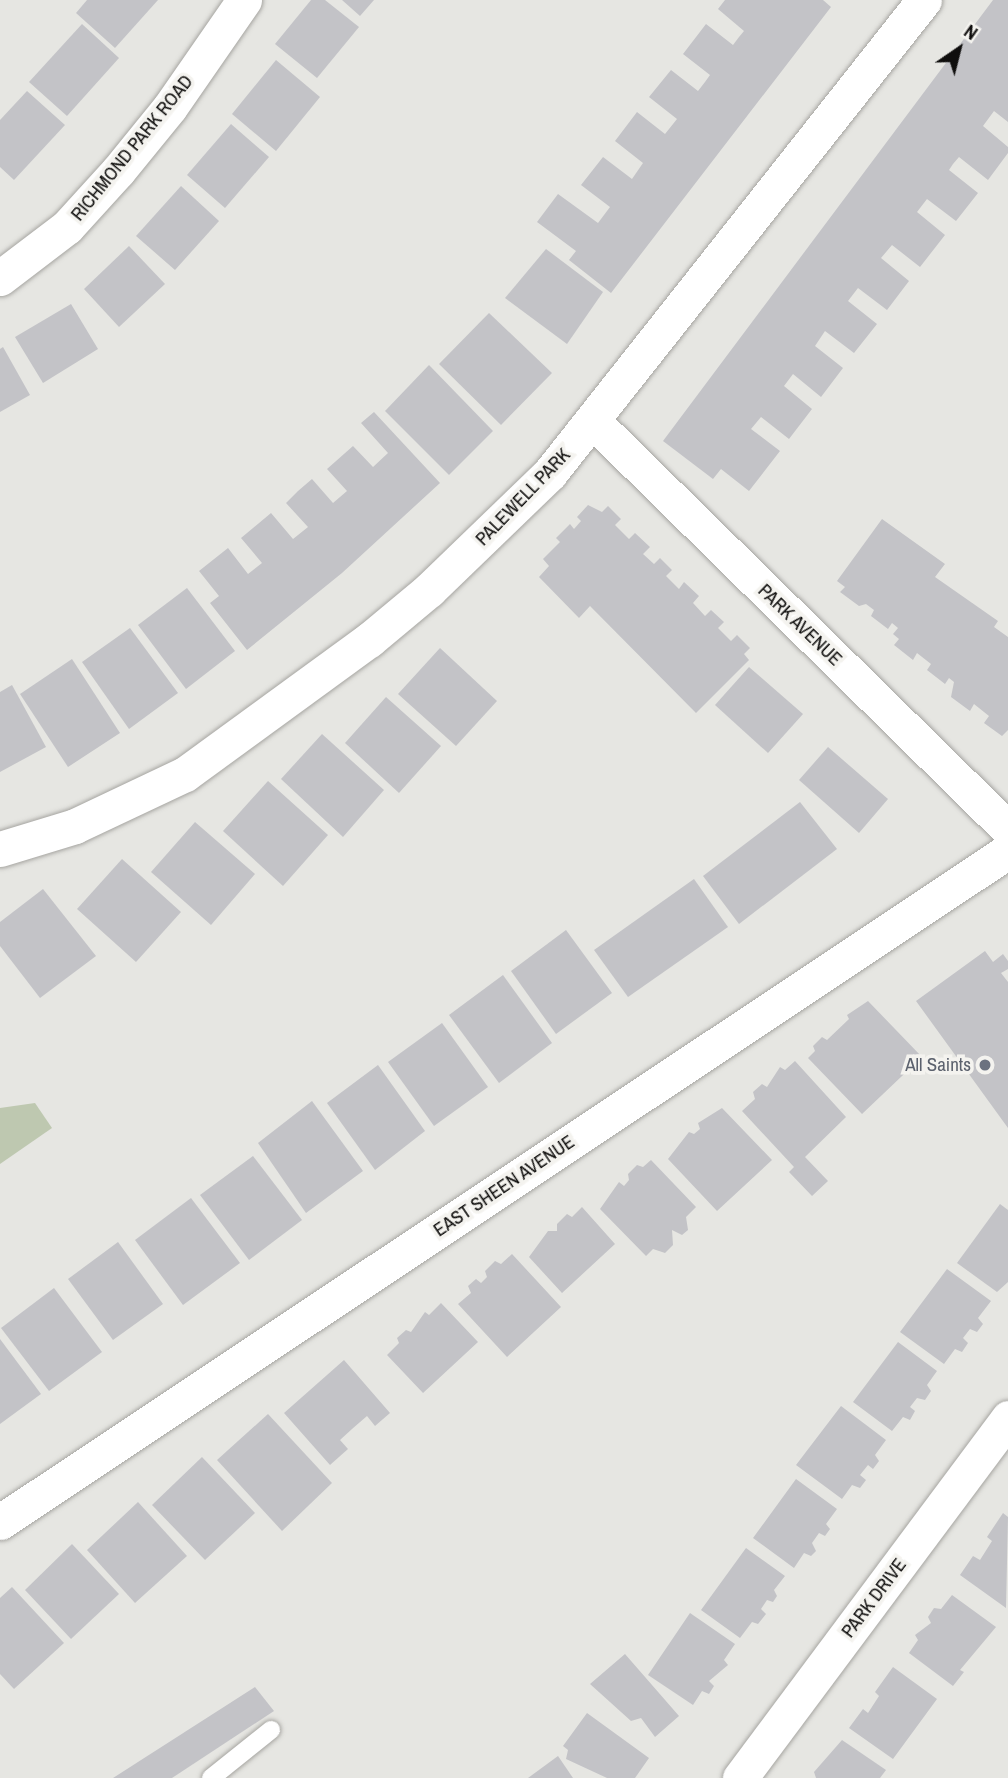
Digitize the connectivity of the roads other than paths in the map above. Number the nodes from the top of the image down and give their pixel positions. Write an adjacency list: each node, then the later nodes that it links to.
1 (244, 0): 3 (street, RICHMOND PARK ROAD)
2 (924, 0): 4 (street, PALEWELL PARK)
3 (5, 264)
4 (593, 421): 5 (street, PARK AVENUE); 6 (street, PALEWELL PARK)
5 (1008, 829)
6 (0, 849)
7 (1008, 851): 9 (street, EAST SHEEN AVENUE)
8 (1008, 1418): 12 (street, PARK DRIVE)
9 (0, 1522)
10 (271, 1730): 11 (lane)
11 (211, 1778)
12 (740, 1778)

